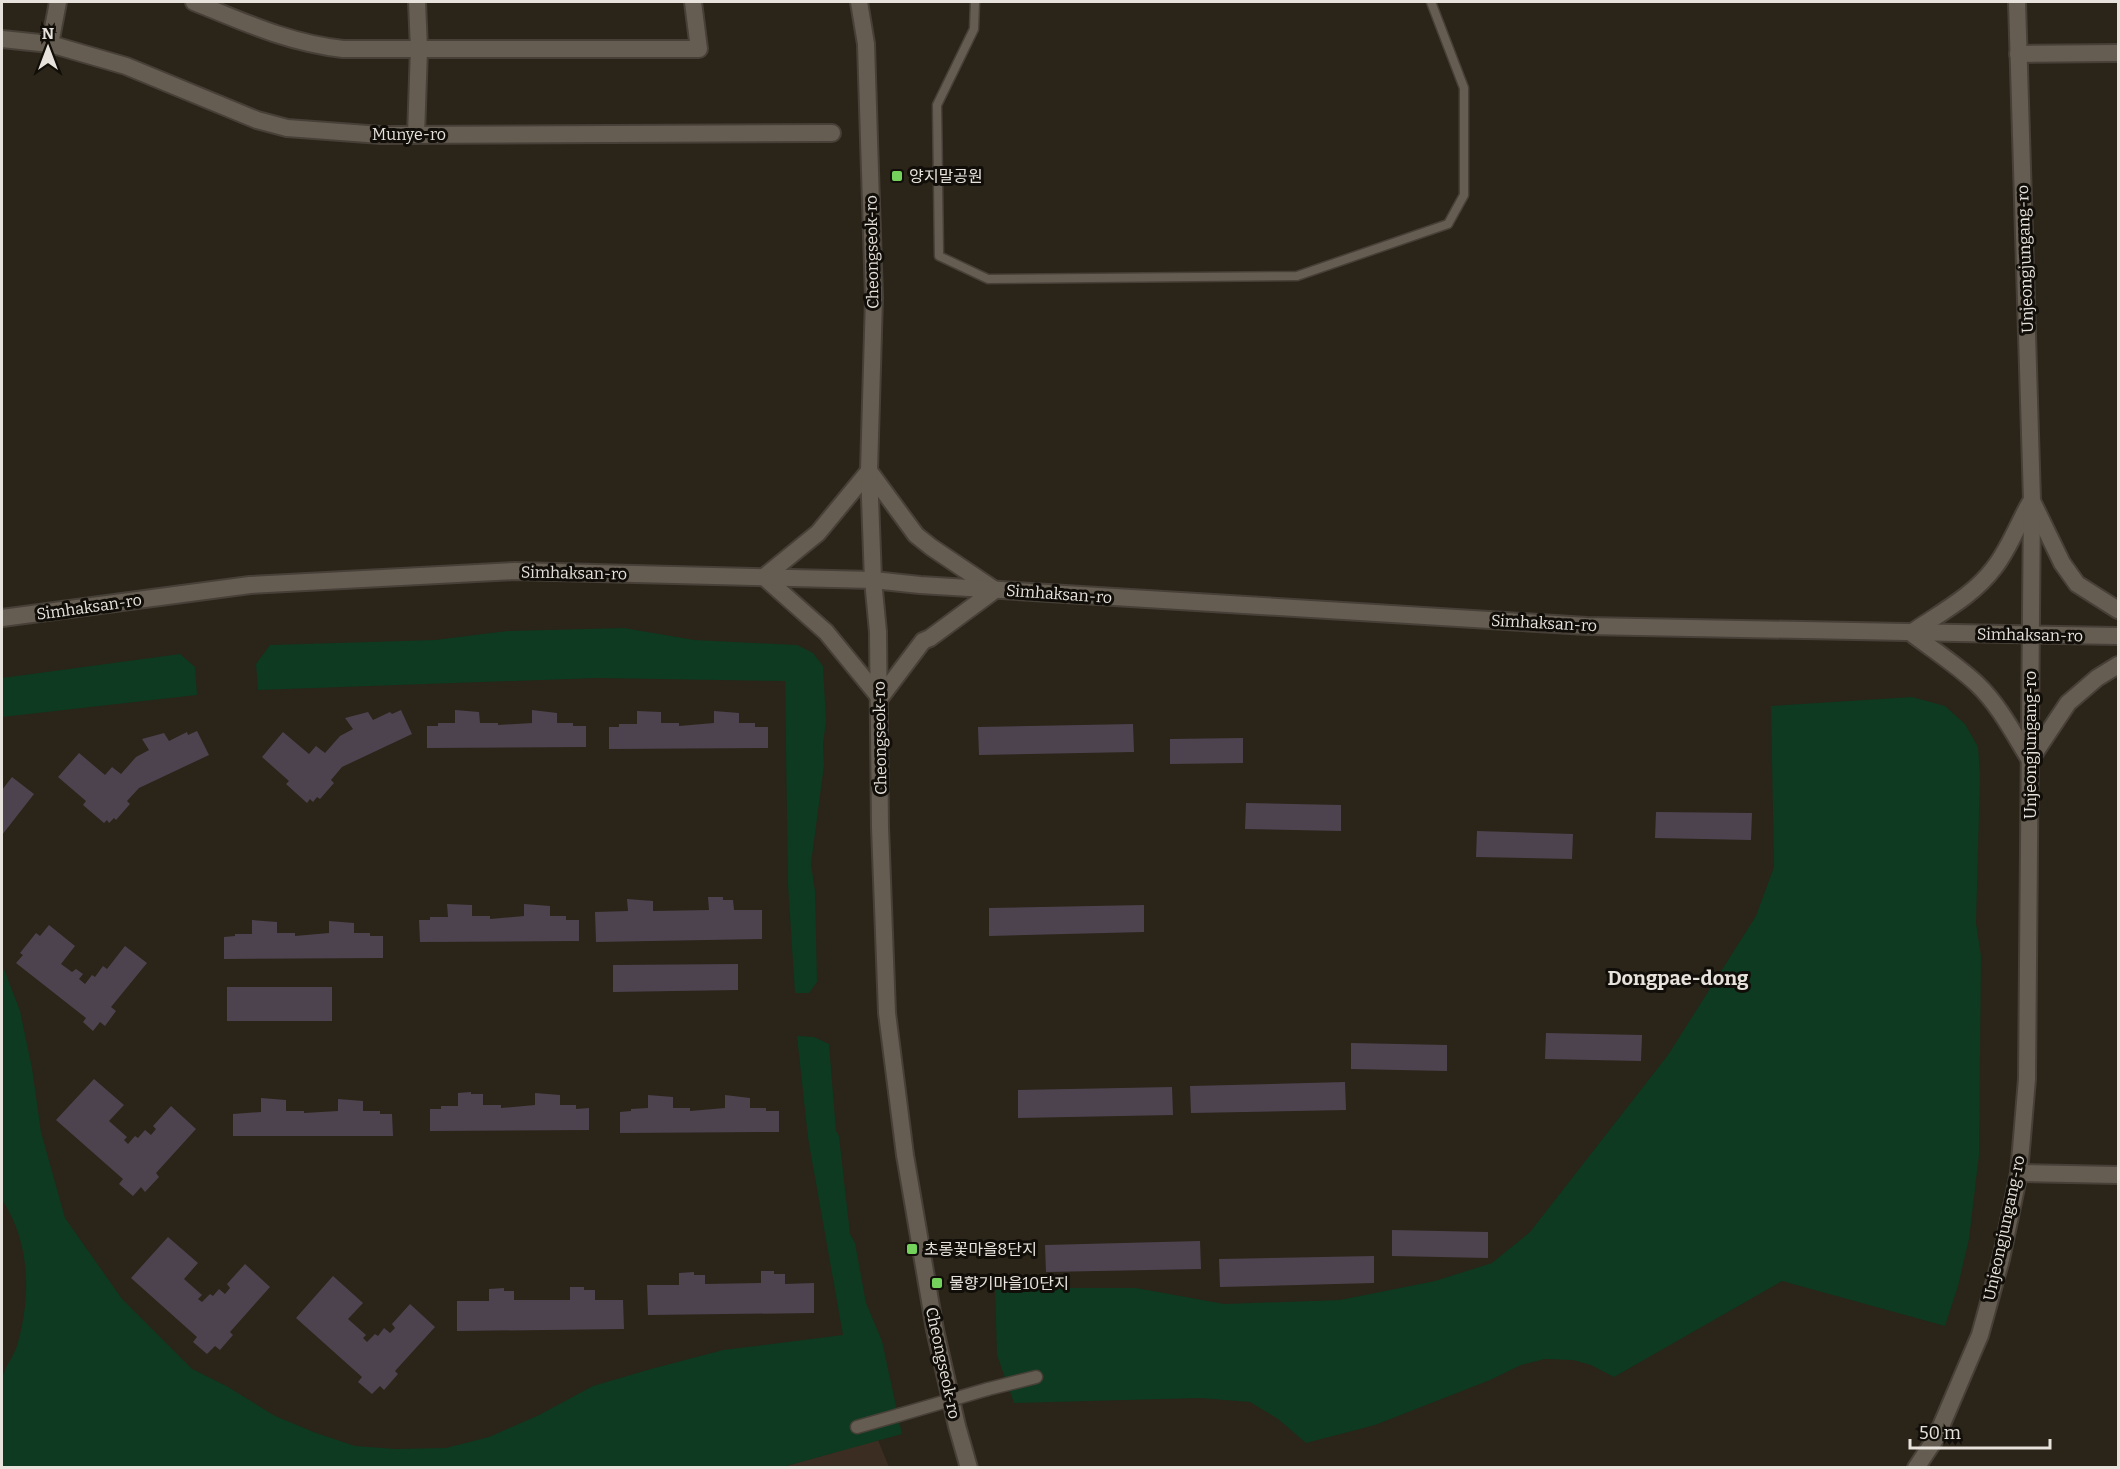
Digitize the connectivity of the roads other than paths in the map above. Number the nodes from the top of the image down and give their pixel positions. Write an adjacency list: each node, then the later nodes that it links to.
1 (58, 2): 10 (street)
2 (194, 2): 11 (street)
3 (417, 2): 11 (street)
4 (693, 2): 11 (street)
5 (859, 2): 16 (street, Cheongseok-ro)
6 (975, 2): 7 (lane)
7 (1431, 2)
8 (2017, 2): 13 (street, Unjeongjungang-ro)
9 (2, 39): 10 (street, Munye-ro)
10 (50, 44): 15 (street, Munye-ro)
11 (419, 50): 15 (street)
12 (2118, 53): 13 (street)
13 (2018, 54): 17 (street, Unjeongjungang-ro)
14 (832, 133): 15 (street, Munye-ro)
15 (416, 135)
16 (869, 471): 18 (street); 19 (street, Cheongseok-ro); 20 (street)
17 (2032, 500): 21 (street); 23 (street); 24 (street, Unjeongjungang-ro)
18 (764, 577): 19 (street, Simhaksan-ro); 22 (street, Simhaksan-ro); 27 (street)
19 (873, 580): 20 (street, Simhaksan-ro); 27 (street, Cheongseok-ro)
20 (994, 590): 23 (street, Simhaksan-ro); 27 (street)
21 (2118, 610)
22 (2, 618)
23 (1911, 633): 24 (street, Simhaksan-ro); 28 (street)
24 (2031, 635): 25 (street, Simhaksan-ro); 28 (street, Unjeongjungang-ro)
25 (2118, 636)
26 (2118, 665): 28 (street)
27 (879, 698): 33 (street, Cheongseok-ro)
28 (2030, 760): 29 (street, Unjeongjungang-ro)
29 (2019, 1173): 30 (street); 34 (street, Unjeongjungang-ro)
30 (2118, 1175)
31 (1036, 1377): 32 (street, bridge)
32 (857, 1427)
33 (969, 1467)
34 (1916, 1467)

